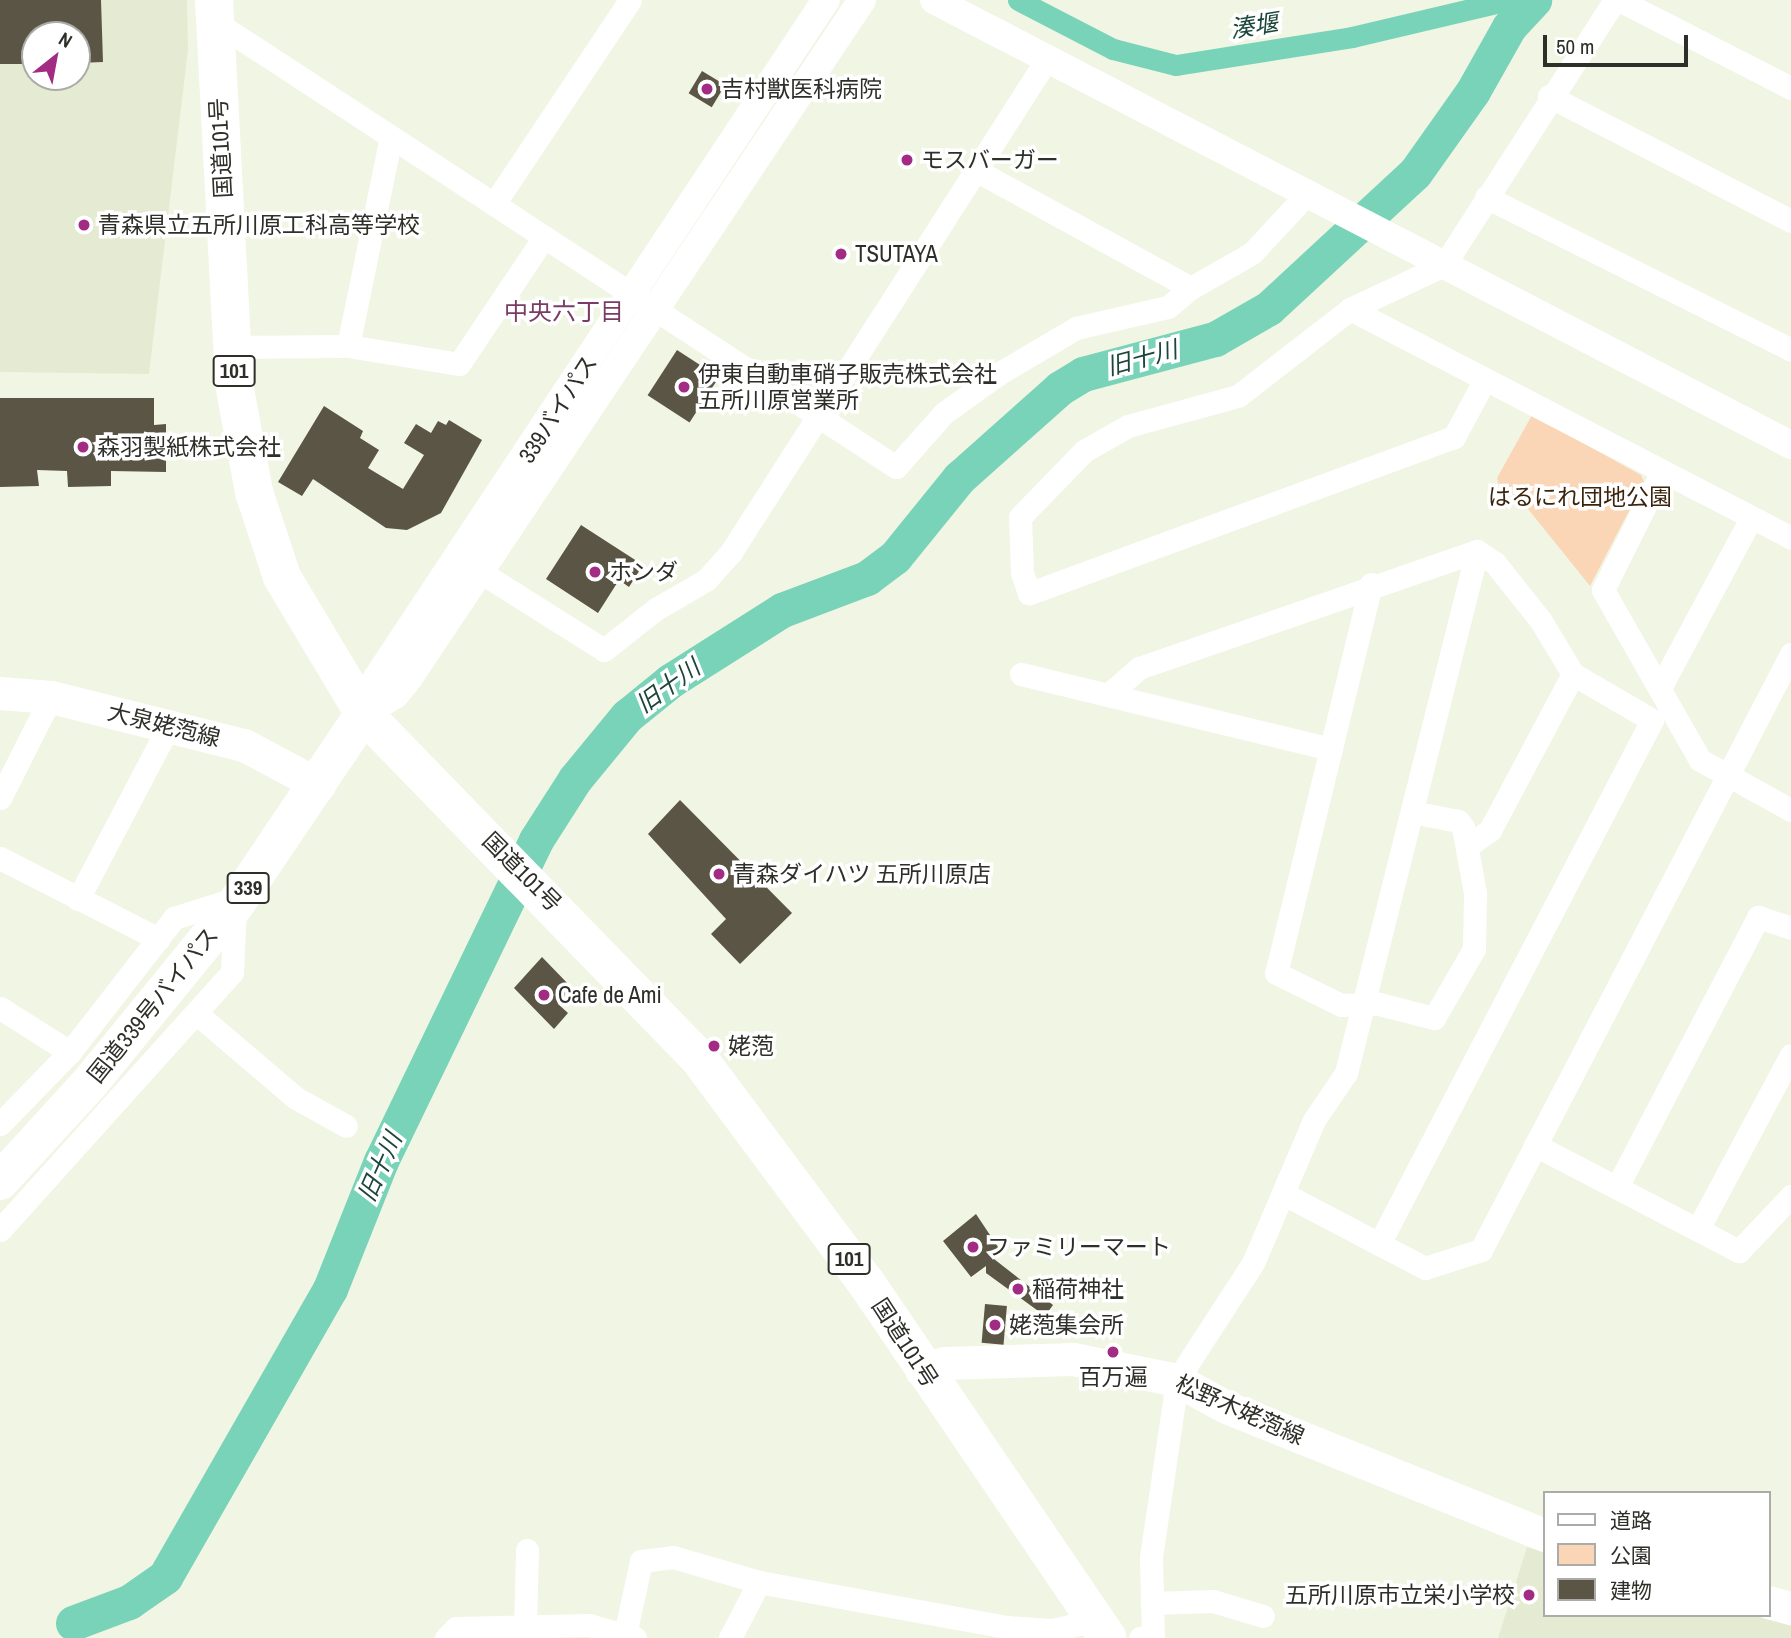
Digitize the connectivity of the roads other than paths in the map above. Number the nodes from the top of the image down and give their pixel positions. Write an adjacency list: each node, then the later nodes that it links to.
1 (630, 0): 14 (street)
2 (826, 0): 19 (street, 339バイパス)
3 (862, 0): 19 (street)
4 (934, 0): 7 (street)
5 (1617, 0): 8 (street); 9 (street)
6 (214, 10): 10 (street); 22 (highway, 国道101号 / 101)
7 (1048, 59): 11 (street); 13 (street)
8 (1791, 88)
9 (1549, 96): 12 (street); 15 (street)
10 (391, 136): 14 (street); 21 (street)
11 (977, 171): 18 (street); 25 (street)
12 (1486, 197): 17 (street); 23 (street)
13 (1317, 199): 17 (street); 18 (street)
14 (495, 204): 16 (street)
15 (1791, 221)
16 (544, 237): 19 (street); 21 (street)
17 (1444, 265): 20 (street); 26 (street)
18 (1191, 288): 25 (street)
19 (643, 301): 25 (street); 31 (street, 339バイパス)
20 (1350, 309): 24 (street); 24 (street)
21 (348, 346): 22 (street)
22 (233, 347): 40 (highway, 国道101号 / 101)
23 (1791, 350)
24 (1485, 381): 27 (street)
25 (817, 416): 31 (street)
26 (1791, 445)
27 (1662, 472): 28 (street); 36 (street)
28 (1751, 518): 29 (street); 36 (street)
29 (1791, 538)
30 (1477, 551): 32 (street); 35 (street); 47 (street)
31 (467, 563): 40 (street, 339バイパス)
32 (1371, 584): 38 (street); 42 (street)
33 (1791, 654): 43 (street)
34 (1021, 674): 38 (street)
35 (1573, 674): 48 (street); 68 (street)
36 (1661, 686): 43 (street)
37 (0, 693): 39 (main road, 大泉姥萢線)
38 (1108, 695): 42 (street)
39 (51, 698): 41 (main road, 大泉姥萢線); 45 (street)
40 (364, 714): 44 (highway, 国道339号バイパス / 339); 69 (highway, 国道101号 / 101)
41 (169, 726): 44 (main road, 大泉姥萢線); 50 (street)
42 (1331, 749): 54 (street)
43 (1727, 775): 46 (street); 61 (street)
44 (319, 785): 51 (highway, 国道339号バイパス / 339)
45 (0, 798)
46 (1791, 810)
47 (1412, 812): 48 (street); 54 (street)
48 (1469, 845): 54 (street)
49 (0, 858): 50 (street)
50 (78, 899): 53 (street)
51 (238, 901): 53 (street); 56 (street); 62 (highway, 国道339号バイパス / 339)
52 (1791, 928): 63 (street)
53 (158, 939): 57 (street)
54 (1364, 1003): 64 (street)
55 (0, 1008): 57 (street)
56 (196, 1013): 60 (street); 67 (street)
57 (70, 1052): 59 (street)
58 (1791, 1055): 66 (street)
59 (0, 1124)
60 (346, 1126)
61 (1535, 1145): 63 (street); 68 (street)
62 (0, 1181)
63 (1617, 1187): 66 (street)
64 (1283, 1195): 68 (street); 70 (street)
65 (1791, 1196): 66 (street)
66 (1698, 1229)
67 (0, 1230)
68 (1380, 1244)
69 (921, 1370): 70 (main road, 松野木姥萢線); 79 (highway, 国道101号 / 101)
70 (1177, 1380): 71 (main road, 松野木姥萢線); 74 (street)
71 (1542, 1534)
72 (527, 1550): 78 (street)
73 (759, 1582): 80 (street); 81 (street); 83 (street)
74 (1152, 1603): 77 (street); 84 (street)
75 (1770, 1603): 76 (main road)
76 (1791, 1608)
77 (1263, 1616)
78 (525, 1627): 81 (street); 82 (street)
79 (1102, 1629): 80 (street)
80 (1053, 1634)
81 (630, 1637)
82 (446, 1638)
83 (730, 1638)
84 (1140, 1638)

